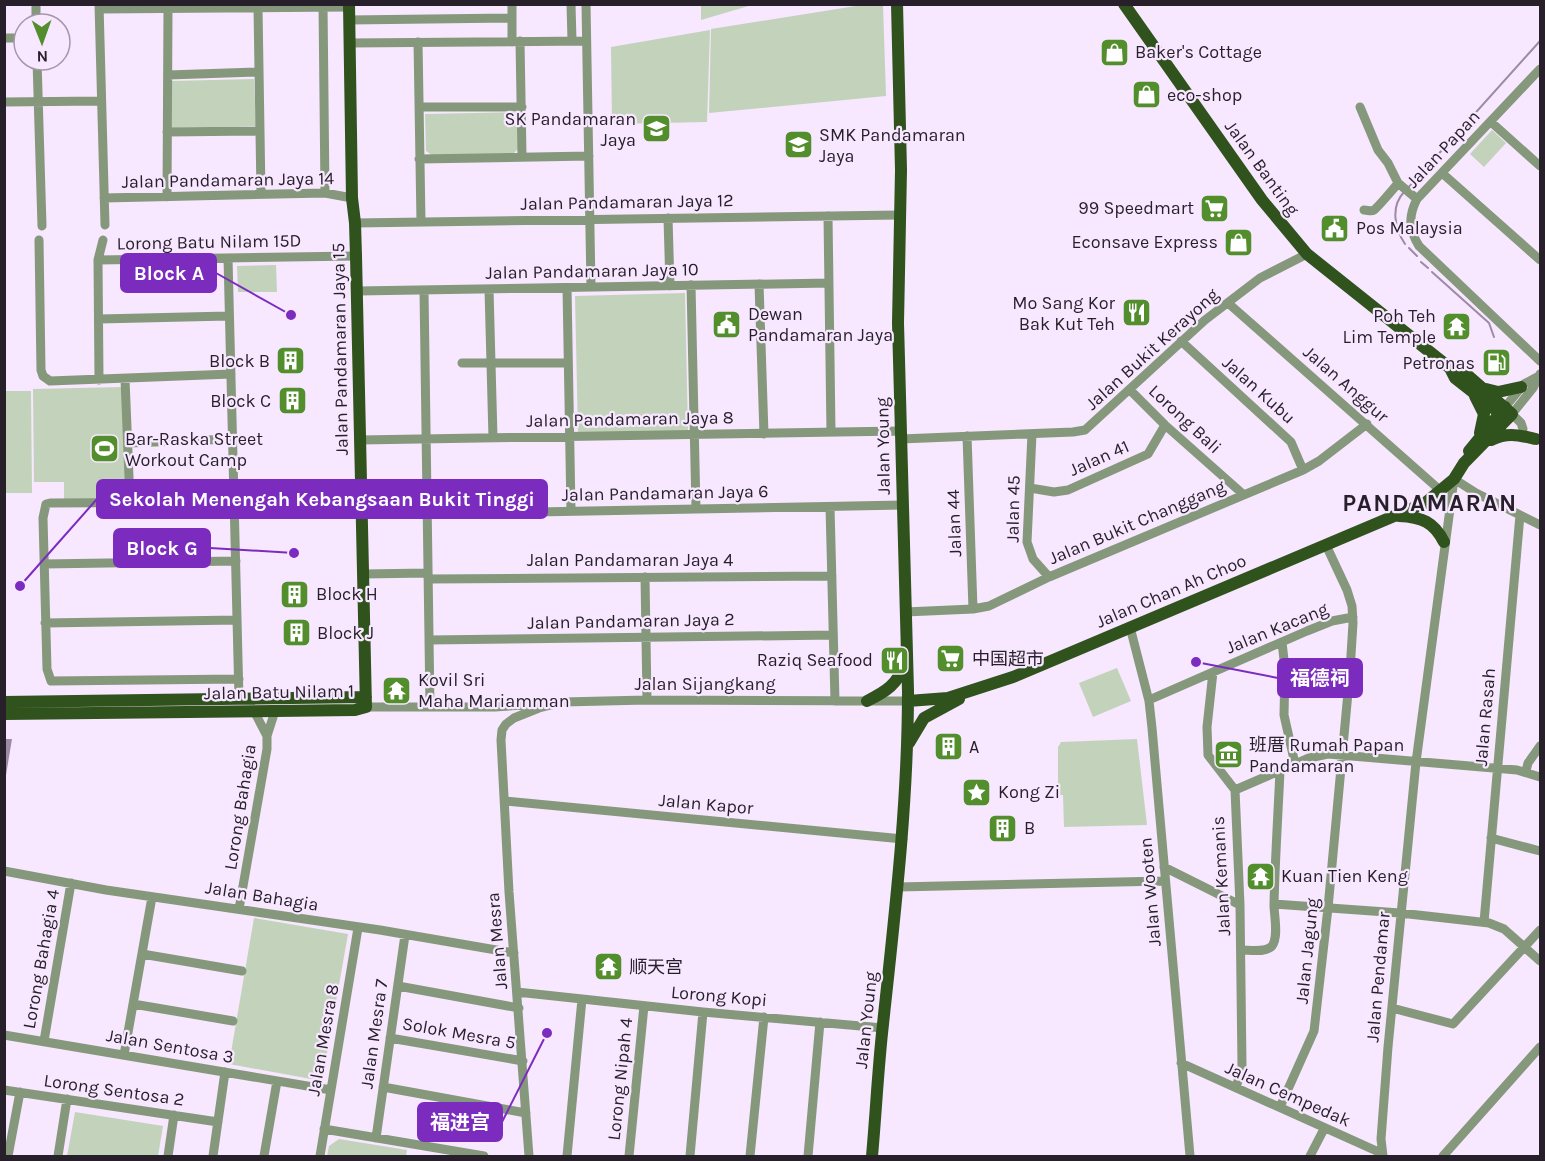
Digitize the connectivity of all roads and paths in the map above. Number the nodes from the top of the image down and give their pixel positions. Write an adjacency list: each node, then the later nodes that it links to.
1 (512, 4): 11 (street)
2 (572, 4): 14 (street)
3 (586, 4): 15 (street)
4 (897, 4): 44 (main road, Jalan Young)
5 (1124, 4): 54 (main road, Jalan Banting)
6 (323, 6): 7 (street); 10 (street); 37 (street)
7 (349, 6): 12 (main road, Jalan Pandamaran Jaya 15)
8 (99, 7): 9 (street); 22 (street)
9 (168, 8): 10 (street); 21 (street)
10 (258, 8): 19 (street)
11 (512, 18): 12 (street); 13 (street)
12 (349, 20): 17 (main road, Jalan Pandamaran Jaya 15)
13 (516, 41): 14 (street); 16 (street); 26 (street)
14 (572, 41): 15 (street)
15 (586, 41): 32 (street)
16 (418, 42): 17 (street); 25 (street)
17 (349, 43): 42 (main road, Jalan Pandamaran Jaya 15)
18 (37, 72): 24 (street)
19 (258, 72): 21 (street); 29 (street)
20 (1539, 74): 28 (street, Jalan Papan)
21 (168, 75): 30 (street)
22 (101, 101): 24 (street); 41 (street)
23 (4, 102): 24 (street)
24 (38, 102): 51 (street)
25 (419, 107): 26 (street); 33 (street)
26 (522, 107): 31 (street)
27 (1359, 107): 36 (street)
28 (1491, 122): 34 (street); 35 (street, Jalan Papan)
29 (259, 131): 30 (street); 38 (street)
30 (167, 132): 39 (street)
31 (522, 156): 32 (street); 33 (street)
32 (589, 156): 47 (street)
33 (419, 159): 48 (street)
34 (1540, 166)
35 (1442, 173): 40 (street, Jalan Papan); 58 (street)
36 (1401, 184): 40 (street); 43 (street)
37 (325, 193): 38 (street, Jalan Pandamaran Jaya 14); 42 (street, Jalan Pandamaran Jaya 14)
38 (261, 194): 39 (street, Jalan Pandamaran Jaya 14)
39 (167, 196): 41 (street, Jalan Pandamaran Jaya 14)
40 (1414, 196): 72 (street, Jalan Papan)
41 (104, 198): 50 (street)
42 (352, 202): 49 (main road, Jalan Pandamaran Jaya 15)
43 (1364, 210)
44 (899, 215): 45 (street, Jalan Pandamaran Jaya 12); 90 (main road, Jalan Young)
45 (828, 216): 46 (street, Jalan Pandamaran Jaya 12); 59 (street)
46 (668, 218): 47 (street, Jalan Pandamaran Jaya 12); 62 (street)
47 (590, 219): 48 (street, Jalan Pandamaran Jaya 12); 63 (street)
48 (421, 222): 49 (street, Jalan Pandamaran Jaya 12)
49 (355, 223): 55 (main road, Jalan Pandamaran Jaya 15)
50 (105, 225)
51 (42, 226)
52 (39, 240): 79 (street)
53 (104, 240): 57 (street)
54 (1307, 254): 68 (street, Jalan Bukit Kerayong); 82 (main road, Jalan Banting)
55 (356, 256): 56 (street, Lorong Batu Nilam 15D); 67 (main road, Jalan Pandamaran Jaya 15)
56 (228, 258): 57 (street, Lorong Batu Nilam 15D); 69 (street)
57 (98, 260): 70 (street)
58 (1540, 260)
59 (829, 283): 60 (street, Jalan Pandamaran Jaya 10); 86 (street)
60 (759, 284): 61 (street, Jalan Pandamaran Jaya 10); 87 (street)
61 (691, 285): 62 (street, Jalan Pandamaran Jaya 10); 89 (street)
62 (670, 286): 63 (street, Jalan Pandamaran Jaya 10)
63 (591, 287): 64 (street, Jalan Pandamaran Jaya 10)
64 (567, 288): 65 (street, Jalan Pandamaran Jaya 10); 75 (street)
65 (489, 289): 66 (street, Jalan Pandamaran Jaya 10); 74 (street)
66 (424, 290): 67 (street, Jalan Pandamaran Jaya 10); 94 (street)
67 (357, 291): 96 (main road, Jalan Pandamaran Jaya 15)
68 (1228, 303): 71 (street, Jalan Bukit Kerayong); 84 (street, Jalan Anggur)
69 (230, 316): 70 (street); 76 (street)
70 (99, 319): 79 (street)
71 (1181, 341): 81 (street, Jalan Bukit Kerayong); 100 (street, Jalan Kubu)
72 (1540, 360)
73 (462, 363): 74 (street)
74 (491, 363): 75 (street); 93 (street)
75 (568, 363): 92 (street)
76 (231, 374): 78 (street); 95 (street)
77 (1540, 375): 80 (street); 83 (street)
78 (125, 379): 79 (street); 99 (street)
79 (99, 380)
80 (1524, 384): 82 (main road); 83 (street)
81 (1130, 390): 85 (street, Lorong Bali); 88 (street, Jalan Bukit Kerayong)
82 (1478, 390): 83 (main road, Jalan Banting); 97 (main road)
83 (1506, 413): 97 (main road); 98 (street)
84 (1367, 424): 100 (street, Jalan Bukit Changgang); 103 (street, Jalan Anggur)
85 (1165, 425): 102 (street, Jalan 41); 104 (street, Lorong Bali)
86 (831, 432): 87 (street, Jalan Pandamaran Jaya 8); 90 (street, Jalan Pandamaran Jaya 8)
87 (764, 434): 89 (street, Jalan Pandamaran Jaya 8)
88 (1032, 434): 91 (street, Jalan Bukit Kerayong); 102 (street, Jalan 45)
89 (694, 435): 92 (street, Jalan Pandamaran Jaya 8); 109 (street)
90 (901, 435): 91 (street, Jalan Bukit Kerayong); 107 (main road, Jalan Young)
91 (967, 436): 124 (street, Jalan 44)
92 (570, 437): 93 (street, Jalan Pandamaran Jaya 8); 110 (street)
93 (494, 438): 94 (street, Jalan Pandamaran Jaya 8)
94 (426, 439): 96 (street, Jalan Pandamaran Jaya 8); 111 (street)
95 (233, 440): 99 (street); 106 (street)
96 (360, 440): 119 (main road, Jalan Pandamaran Jaya 15)
97 (1482, 440): 98 (main road); 101 (main road, Jalan Chan Ah Choo)
98 (1538, 441)
99 (128, 443): 105 (street)
100 (1303, 470): 104 (street, Jalan Bukit Changgang)
101 (1454, 478): 103 (main road, Jalan Chan Ah Choo); 112 (street); 115 (street, Jalan Pendamar)
102 (1030, 488): 123 (street, Jalan 45)
103 (1441, 491): 113 (main road, Jalan Chan Ah Choo)
104 (1244, 495): 123 (street, Jalan Bukit Changgang)
105 (130, 502): 106 (street); 118 (street)
106 (234, 502): 117 (street)
107 (903, 505): 108 (street, Jalan Pandamaran Jaya 6); 125 (main road, Jalan Young)
108 (830, 507): 109 (street, Jalan Pandamaran Jaya 6); 121 (street)
109 (696, 509): 110 (street, Jalan Pandamaran Jaya 6)
110 (571, 511): 111 (street, Jalan Pandamaran Jaya 6)
111 (427, 514): 120 (street)
112 (1520, 515): 114 (street); 160 (street, Jalan Rasah)
113 (1398, 516): 115 (main road); 116 (main road, Jalan Chan Ah Choo)
114 (1540, 525)
115 (1444, 542): 158 (street, Jalan Pendamar)
116 (1326, 545): 126 (street, Jalan Jagung); 129 (main road, Jalan Chan Ah Choo)
117 (236, 561): 118 (street); 127 (street)
118 (44, 564): 128 (street)
119 (363, 574): 120 (street, Jalan Pandamaran Jaya 4); 146 (main road, Jalan Pandamaran Jaya 15)
120 (428, 576): 122 (street, Jalan Pandamaran Jaya 4); 132 (street)
121 (832, 576): 122 (street, Jalan Pandamaran Jaya 4); 130 (street)
122 (645, 577): 131 (street)
123 (1049, 577): 124 (street, Jalan Bukit Changgang)
124 (973, 609): 125 (street, Jalan Bukit Changgang)
125 (906, 612): 134 (main road, Jalan Young)
126 (1353, 617): 133 (street, Jalan Kacang); 157 (street, Jalan Jagung)
127 (237, 621): 128 (street); 136 (street)
128 (45, 623): 136 (street)
129 (1130, 627): 137 (main road, Jalan Chan Ah Choo); 141 (street, Jalan Wooten)
130 (833, 635): 131 (street, Jalan Pandamaran Jaya 2); 142 (street)
131 (646, 638): 132 (street, Jalan Pandamaran Jaya 2); 140 (street)
132 (429, 640): 148 (street)
133 (1282, 642): 135 (street, Jalan Kacang); 159 (street)
134 (907, 652): 143 (main road); 144 (main road, Jalan Young)
135 (1213, 672): 141 (street, Jalan Kacang); 164 (street, Jalan Kemanis)
136 (239, 679): 139 (street)
137 (985, 687): 144 (main road, Jalan Chan Ah Choo); 156 (main road)
138 (128, 699): 139 (main road, Jalan Batu Nilam 1); 145 (main road, Jalan Batu Nilam 1); 151 (main road)
139 (239, 699): 146 (main road, Jalan Batu Nilam 1)
140 (647, 700): 142 (street, Jalan Sijangkang); 147 (street, Jalan Sijangkang)
141 (1149, 700): 169 (street, Jalan Wooten)
142 (835, 701): 143 (street, Jalan Sijangkang)
143 (867, 701): 144 (street, Jalan Sijangkang)
144 (908, 701): 156 (main road, Jalan Young)
145 (4, 702)
146 (366, 702): 148 (street, Jalan Batu Nilam 1); 150 (main road, Jalan Batu Nilam 1)
147 (553, 704): 148 (street, Jalan Batu Nilam 1); 153 (street, Jalan Sijangkang)
148 (430, 707)
149 (254, 711): 150 (main road, Jalan Batu Nilam 1); 151 (main road, Jalan Batu Nilam 1); 154 (street)
150 (275, 711): 154 (street, Lorong Bahagia)
151 (128, 712): 152 (main road, Jalan Batu Nilam 1)
152 (4, 714)
153 (506, 724): 165 (street, Jalan Mesra)
154 (267, 736): 178 (street, Lorong Bahagia)
155 (1540, 746): 162 (street)
156 (907, 747): 167 (main road, Jalan Young)
157 (1342, 754): 158 (street); 159 (street); 177 (street, Jalan Jagung)
158 (1416, 762): 160 (street); 179 (street, Jalan Pendamar)
159 (1295, 764): 161 (street)
160 (1497, 768): 162 (street); 166 (street, Jalan Rasah)
161 (1280, 771): 164 (street); 175 (street)
162 (1526, 771): 163 (street)
163 (1540, 777)
164 (1235, 790): 176 (street, Jalan Kemanis)
165 (506, 801): 167 (street, Jalan Kapor); 186 (street, Jalan Mesra)
166 (1491, 838): 168 (street); 180 (street, Jalan Rasah)
167 (903, 839): 173 (main road, Jalan Young)
168 (1540, 851)
169 (1164, 867): 171 (street, Jalan Wooten); 176 (street)
170 (4, 871): 172 (street, Jalan Bahagia)
171 (1165, 881): 173 (street); 208 (street, Jalan Wooten)
172 (71, 883): 174 (street, Jalan Bahagia); 204 (street, Lorong Bahagia 4)
173 (898, 887): 201 (main road, Jalan Young)
174 (152, 897): 178 (street, Jalan Bahagia); 187 (street)
175 (1274, 904): 177 (street); 185 (street)
176 (1240, 905): 185 (street, Jalan Kemanis)
177 (1328, 908): 179 (street); 217 (street, Jalan Jagung)
178 (239, 909): 181 (street, Jalan Bahagia)
179 (1400, 913): 180 (street); 196 (street, Jalan Pendamar)
180 (1484, 922): 184 (street)
181 (358, 928): 183 (street, Jalan Bahagia); 214 (street, Jalan Mesra 8)
182 (1540, 930): 184 (street)
183 (405, 935): 186 (street, Jalan Bahagia); 190 (street, Jalan Mesra 7)
184 (1525, 946): 188 (street); 196 (street)
185 (1241, 950): 212 (street, Jalan Kemanis)
186 (514, 953): 191 (street, Jalan Mesra)
187 (142, 954): 189 (street); 193 (street)
188 (1540, 961)
189 (242, 971)
190 (398, 986): 195 (street); 203 (street, Jalan Mesra 7)
191 (517, 992): 192 (street, Lorong Kopi); 195 (street, Jalan Mesra)
192 (582, 999): 194 (street, Lorong Kopi); 233 (street)
193 (133, 1004): 199 (street); 206 (street)
194 (644, 1006): 197 (street, Lorong Kopi); 234 (street, Lorong Nipah 4)
195 (519, 1008): 207 (street, Jalan Mesra)
196 (1392, 1008): 224 (street, Jalan Pendamar)
197 (703, 1012): 198 (street, Lorong Kopi); 235 (street)
198 (764, 1017): 200 (street, Lorong Kopi); 236 (street)
199 (233, 1021)
200 (820, 1022): 201 (street, Lorong Kopi); 237 (street)
201 (883, 1028): 238 (main road, Jalan Young)
202 (4, 1035): 204 (street, Jalan Sentosa 3)
203 (390, 1038): 207 (street, Solok Mesra 5); 211 (street, Jalan Mesra 7)
204 (44, 1041): 206 (street, Jalan Sentosa 3)
205 (1540, 1047): 241 (street)
206 (124, 1055): 209 (street, Jalan Sentosa 3)
207 (523, 1061): 218 (street, Jalan Mesra)
208 (1181, 1064): 212 (street, Jalan Cempedak); 239 (street, Jalan Wooten)
209 (225, 1072): 210 (street, Jalan Sentosa 3); 220 (street)
210 (277, 1081): 214 (street, Jalan Sentosa 3); 229 (street)
211 (383, 1087): 218 (street); 223 (street, Jalan Mesra 7)
212 (1236, 1088): 217 (street, Jalan Cempedak)
213 (4, 1090): 215 (street, Lorong Sentosa 2)
214 (331, 1090): 221 (street, Jalan Mesra 8)
215 (20, 1092): 216 (street, Lorong Sentosa 2); 225 (street)
216 (67, 1099): 219 (street, Lorong Sentosa 2); 226 (street)
217 (1280, 1107): 222 (street, Jalan Cempedak)
218 (526, 1113): 232 (street, Jalan Mesra)
219 (174, 1115): 220 (street, Lorong Sentosa 2); 227 (street)
220 (218, 1122): 228 (street)
221 (324, 1129): 223 (street); 230 (street, Jalan Mesra 8)
222 (1324, 1129): 224 (street, Jalan Cempedak); 240 (street)
223 (376, 1138): 231 (street)
224 (1382, 1155)
225 (8, 1156)
226 (58, 1156)
227 (168, 1156)
228 (213, 1156)
229 (264, 1156)
230 (320, 1156)
231 (484, 1156)
232 (530, 1156)
233 (567, 1156)
234 (629, 1156)
235 (690, 1156)
236 (750, 1156)
237 (808, 1156)
238 (872, 1156)
239 (1190, 1156)
240 (1310, 1156)
241 (1443, 1156)

